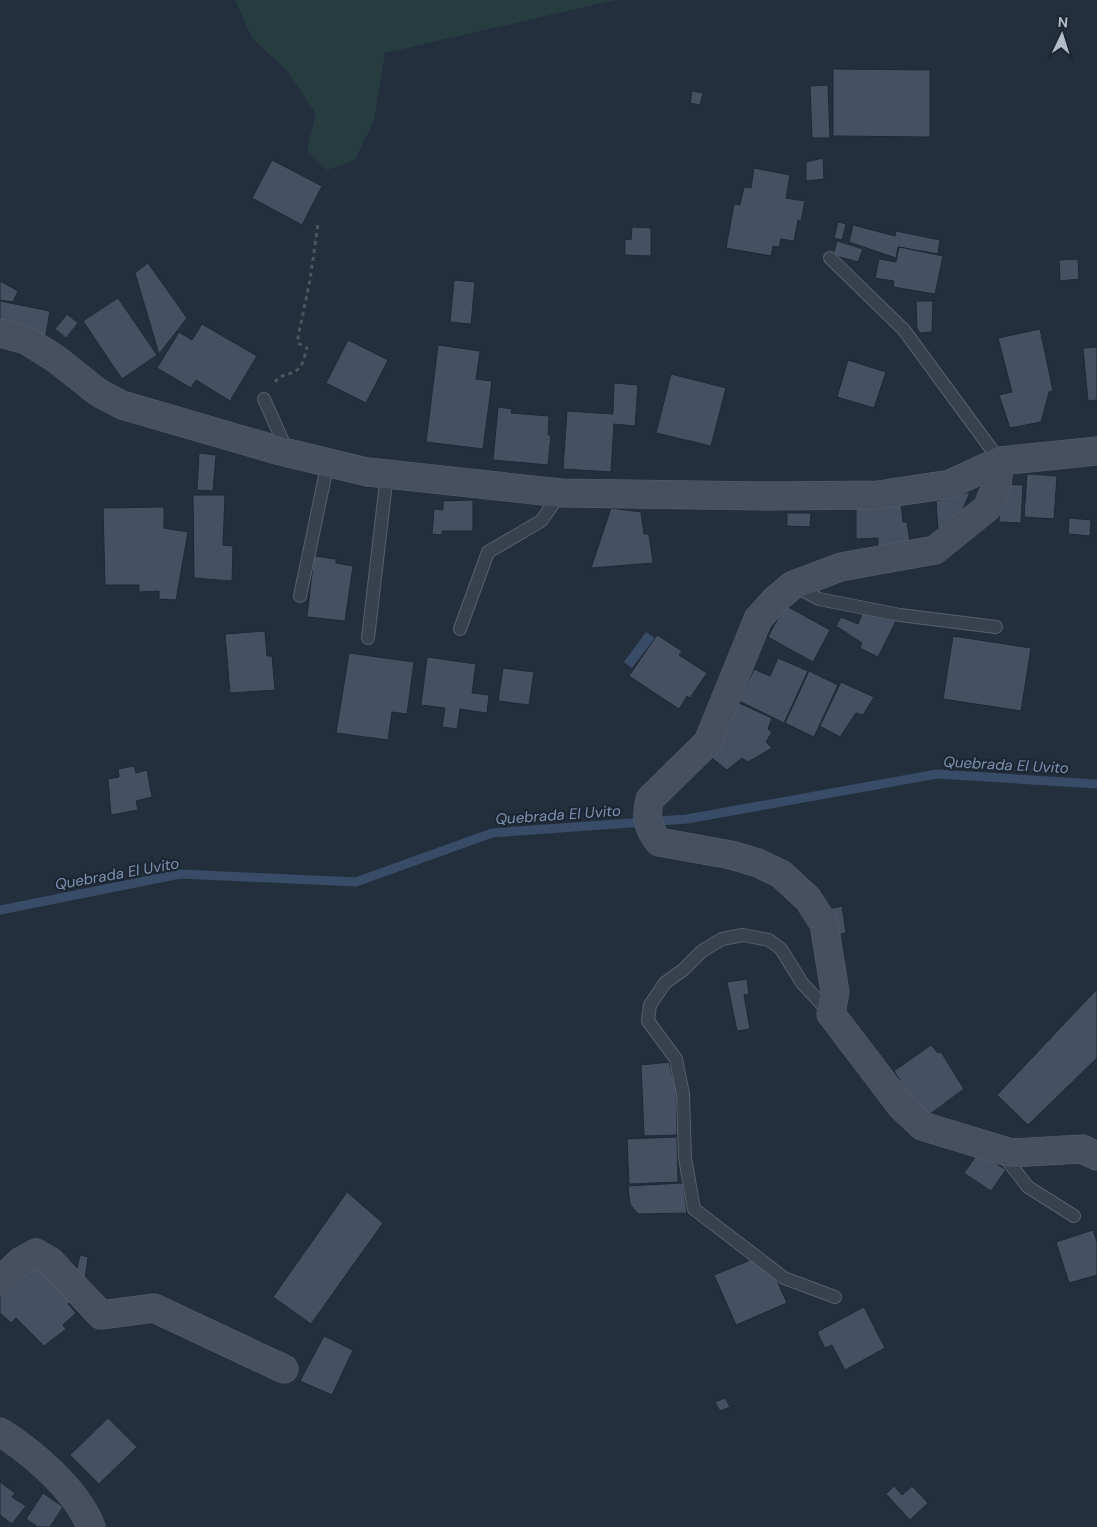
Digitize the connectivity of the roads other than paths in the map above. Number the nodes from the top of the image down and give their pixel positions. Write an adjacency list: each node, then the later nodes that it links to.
1 (830, 258): 6 (lane)
2 (0, 333): 5 (street)
3 (264, 399): 5 (lane)
4 (1097, 451): 6 (street)
5 (288, 453): 7 (street)
6 (1000, 460): 9 (street); 10 (street)
7 (328, 462): 8 (street); 11 (lane)
8 (387, 474): 9 (street); 14 (lane)
9 (561, 492): 13 (lane)
10 (793, 585): 12 (lane); 15 (street)
11 (300, 596)
12 (996, 627)
13 (460, 629)
14 (368, 638)
15 (831, 1014): 16 (street); 20 (lane)
16 (998, 1149): 17 (street); 18 (lane)
17 (1097, 1156)
18 (1074, 1216)
19 (0, 1281): 21 (street)
20 (835, 1297)
21 (284, 1369)
22 (0, 1432): 23 (street)
23 (91, 1527)

